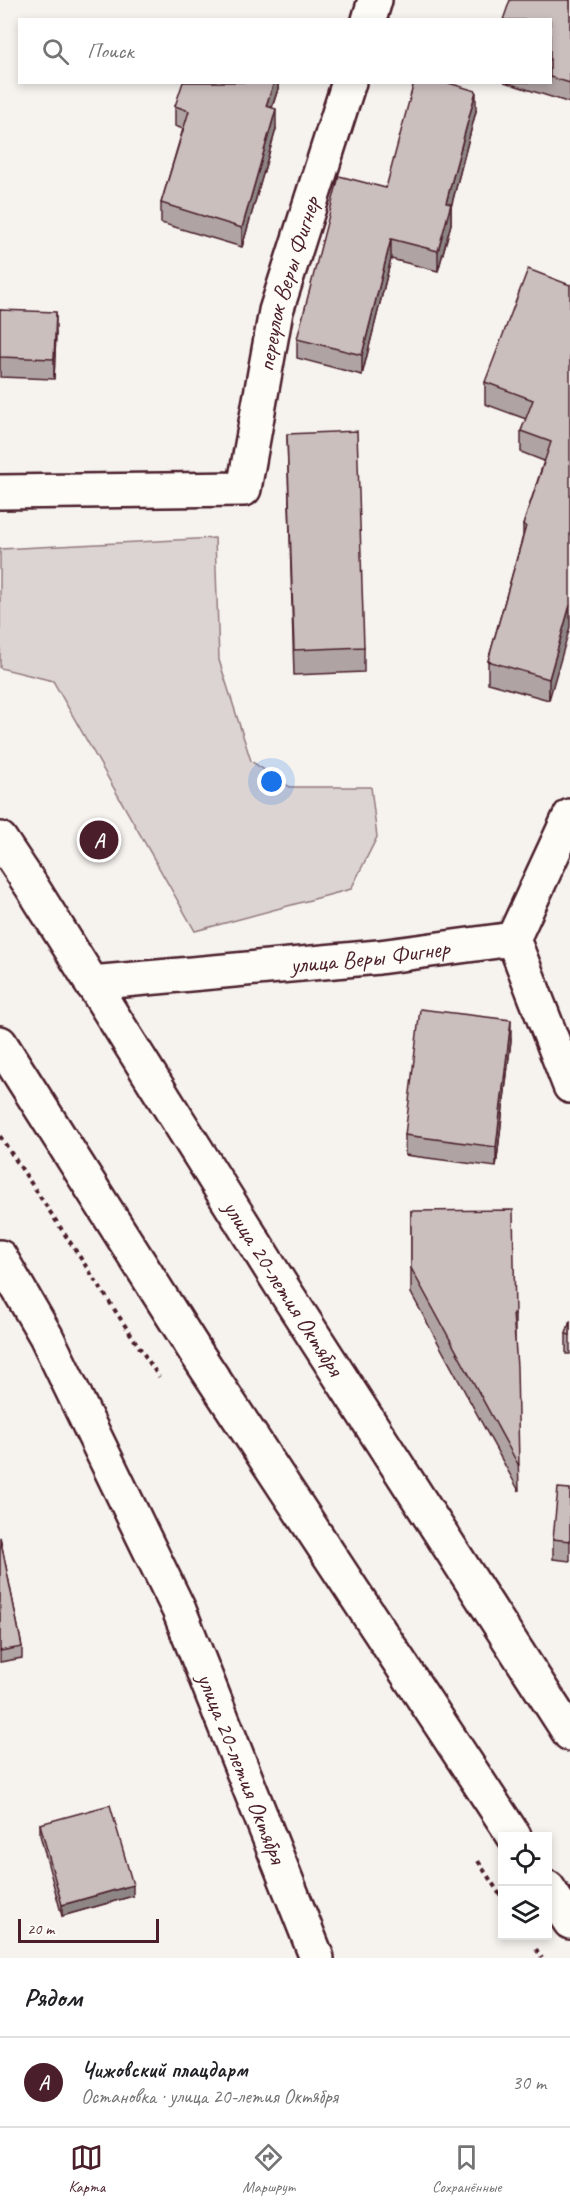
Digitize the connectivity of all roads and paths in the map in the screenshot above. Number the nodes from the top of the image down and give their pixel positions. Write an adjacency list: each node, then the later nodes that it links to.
1 (375, 0): 2 (street)
2 (370, 18)
3 (348, 84): 4 (street, переулок Веры Фигнер)
4 (0, 492)
5 (570, 816): 7 (street)
6 (0, 839): 8 (street, улица 20-летия Октября)
7 (513, 939): 8 (street, улица Веры Фигнер); 10 (street)
8 (92, 983): 12 (street, улица 20-летия Октября)
9 (2, 1051): 13 (street)
10 (570, 1086)
11 (0, 1257): 16 (street, улица 20-летия Октября)
12 (570, 1734)
13 (511, 1832)
14 (552, 1894): 15 (street)
15 (570, 1922)
16 (316, 1958)

